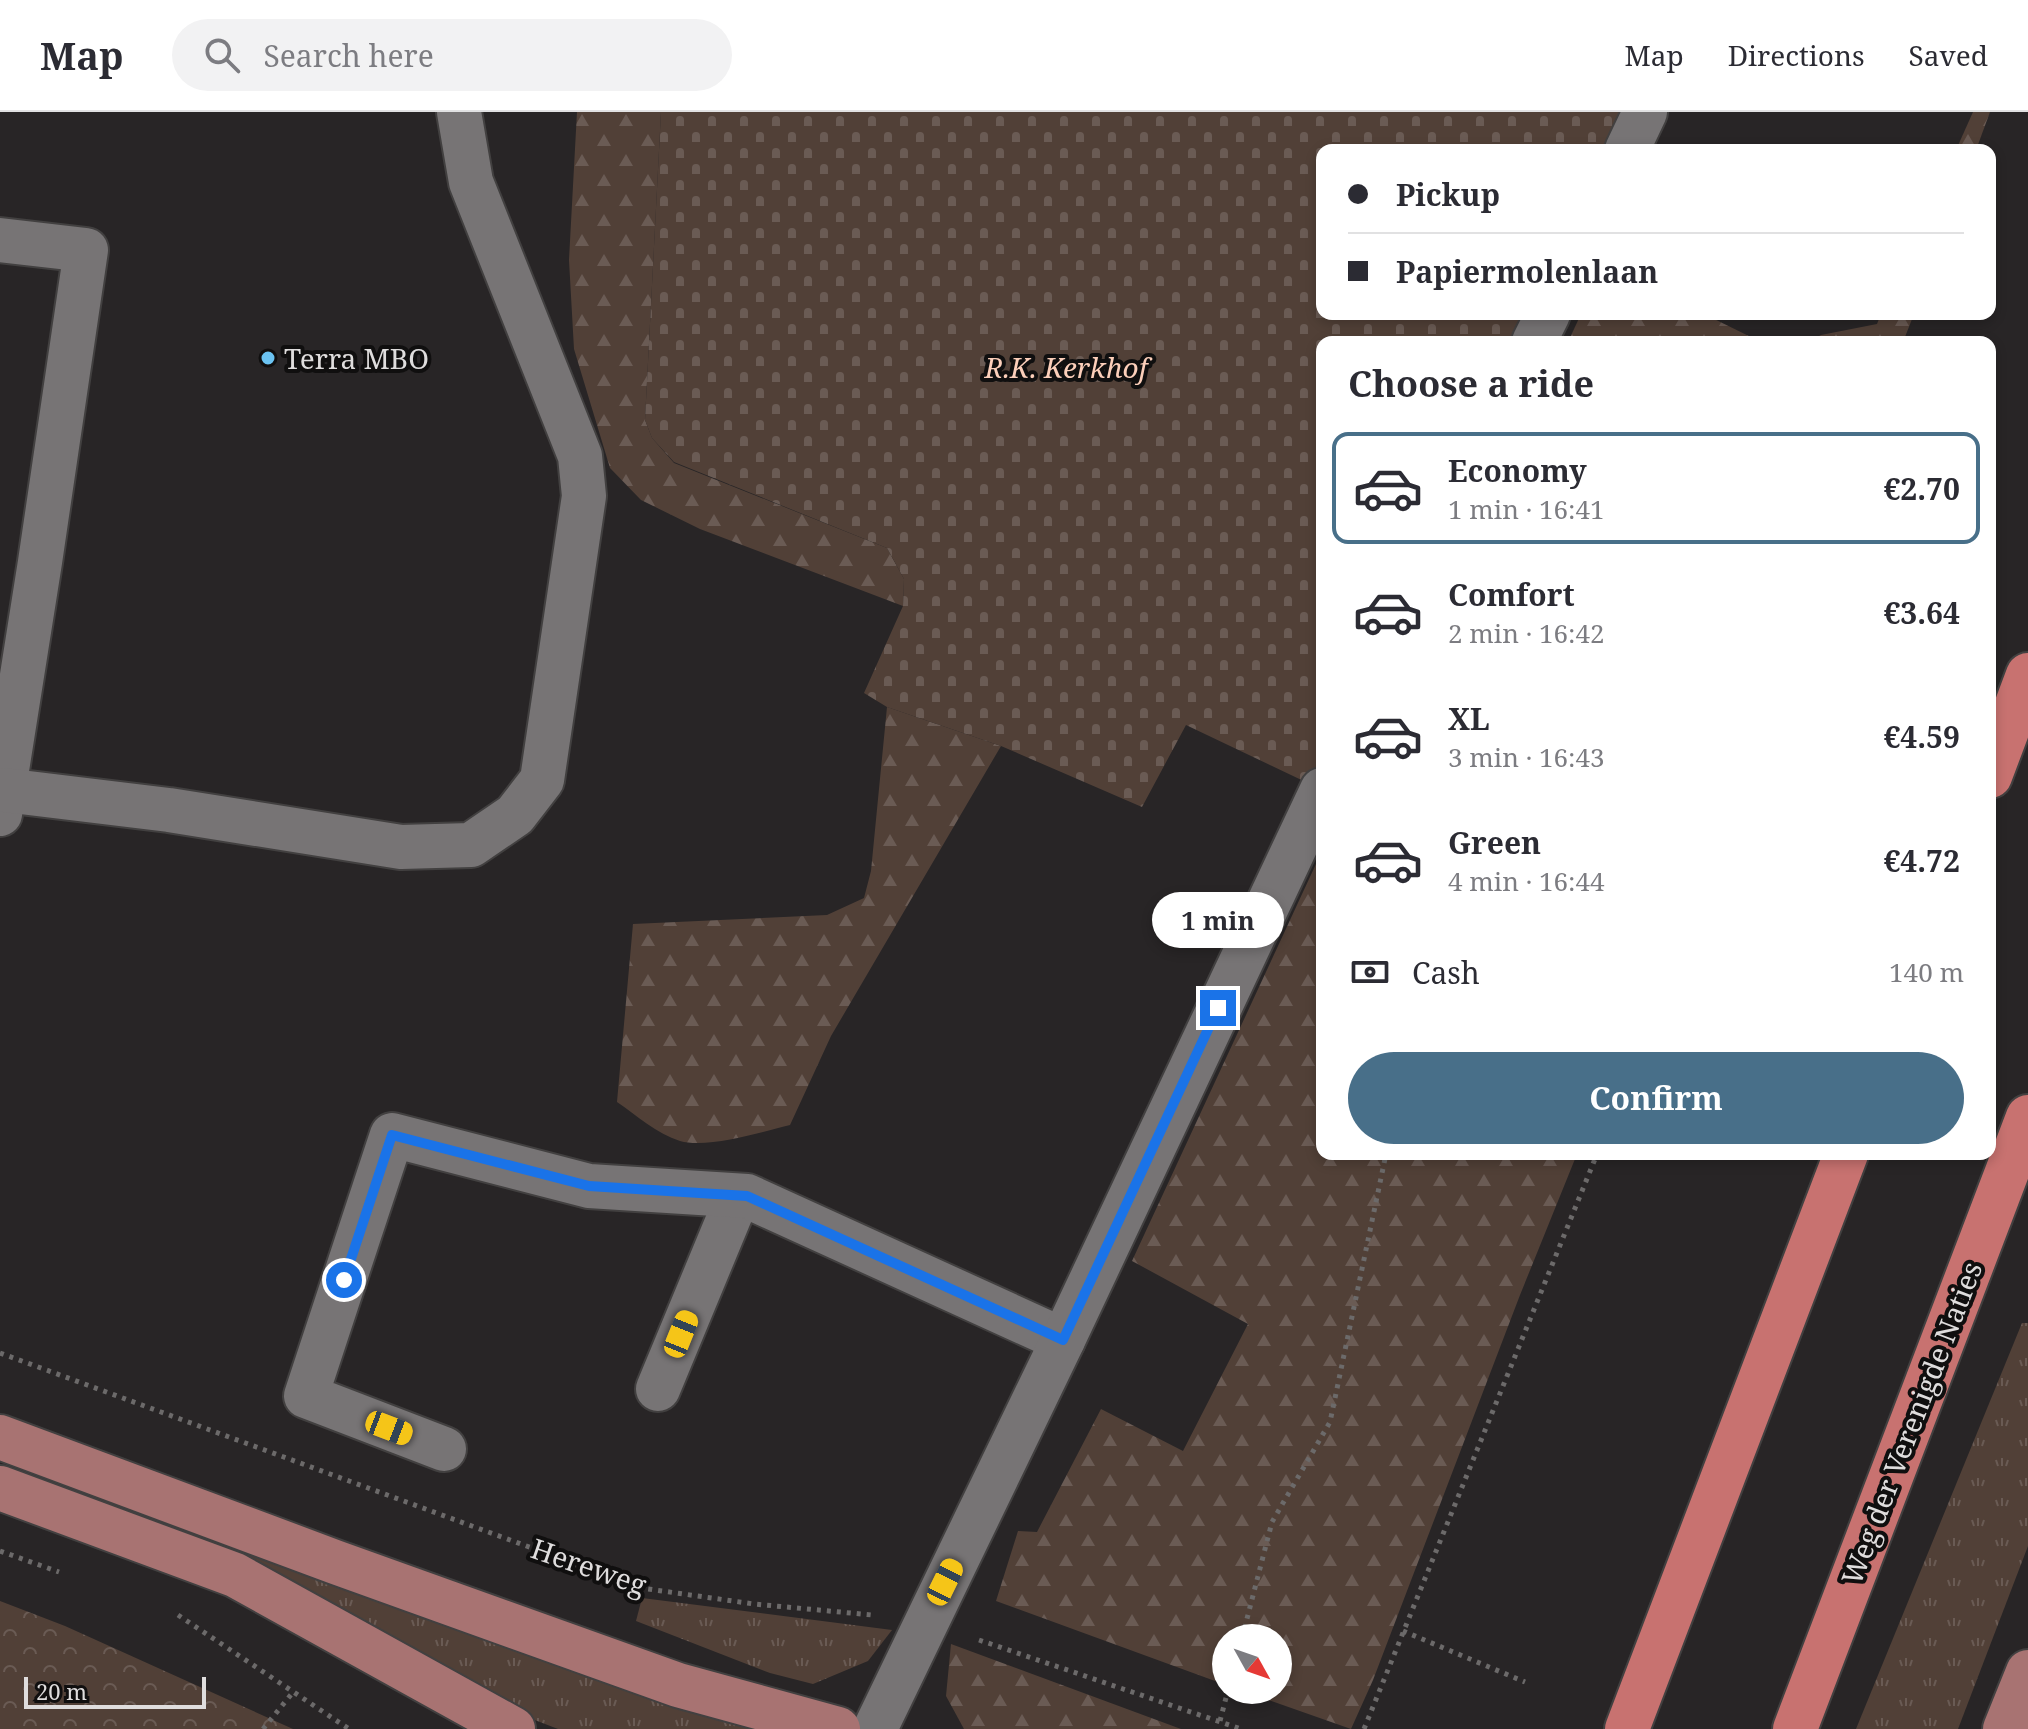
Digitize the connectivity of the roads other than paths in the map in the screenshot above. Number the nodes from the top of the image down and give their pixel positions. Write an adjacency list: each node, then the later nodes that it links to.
1 (459, 112): 7 (street)
2 (1645, 112): 3 (street)
3 (1630, 144)
4 (0, 240): 7 (street)
5 (2028, 675): 6 (highway)
6 (1996, 760)
7 (2, 802)
8 (1316, 803): 12 (street)
9 (2028, 1117): 22 (highway, Weg der Verenigde Naties)
10 (1844, 1160): 21 (highway)
11 (738, 1196): 12 (street); 13 (street); 15 (street)
12 (1063, 1340): 20 (street)
13 (658, 1389)
14 (0, 1437): 19 (main road)
15 (444, 1449)
16 (0, 1488): 18 (main road)
17 (2028, 1672): 23 (main road)
18 (513, 1729)
19 (838, 1729)
20 (875, 1729)
21 (1627, 1729)
22 (1795, 1729)
23 (2005, 1729)

